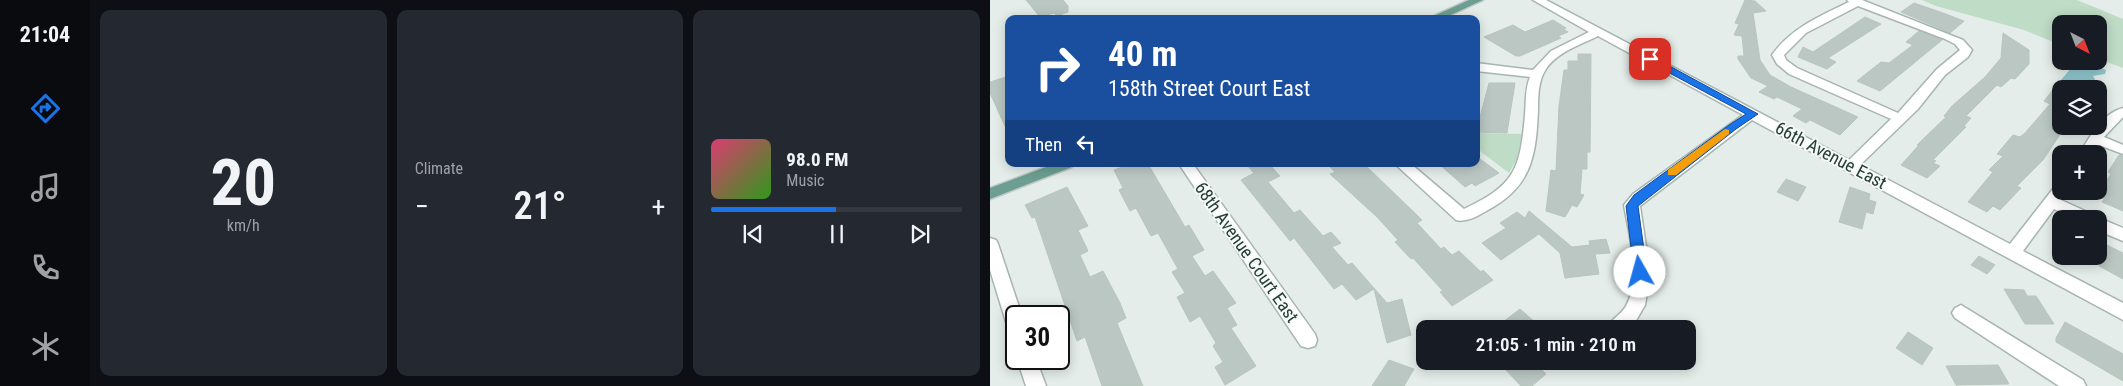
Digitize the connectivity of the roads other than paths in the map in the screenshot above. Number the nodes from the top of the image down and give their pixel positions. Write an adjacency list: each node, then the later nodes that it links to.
1 (1478, 0): 4 (main road)
2 (1538, 0): 5 (street, 66th Avenue East)
3 (1855, 1): 10 (street); 10 (street)
4 (1442, 15)
5 (1598, 32): 7 (street); 9 (street, 66th Avenue East)
6 (1480, 67): 7 (street)
7 (1537, 74): 17 (street)
8 (2123, 112): 11 (street)
9 (1753, 114): 14 (street, 66th Avenue East); 28 (street)
10 (1899, 118): 14 (street)
11 (2097, 139): 12 (street); 13 (street)
12 (2093, 145)
13 (2123, 150)
14 (1851, 166): 24 (street, 66th Avenue East)
15 (1059, 167): 18 (main road)
16 (1188, 167): 29 (street, 68th Avenue Court East)
17 (1405, 167)
18 (990, 194)
19 (2052, 202): 20 (street); 24 (street)
20 (2069, 210)
21 (2107, 228): 22 (street)
22 (2123, 235)
23 (990, 244): 25 (street)
24 (2013, 252): 26 (street, 66th Avenue East)
25 (1010, 305)
26 (2123, 312)
27 (1961, 313): 32 (street)
28 (1624, 320)
29 (1308, 340)
30 (1031, 370): 31 (street)
31 (1036, 386)
32 (2076, 386)

